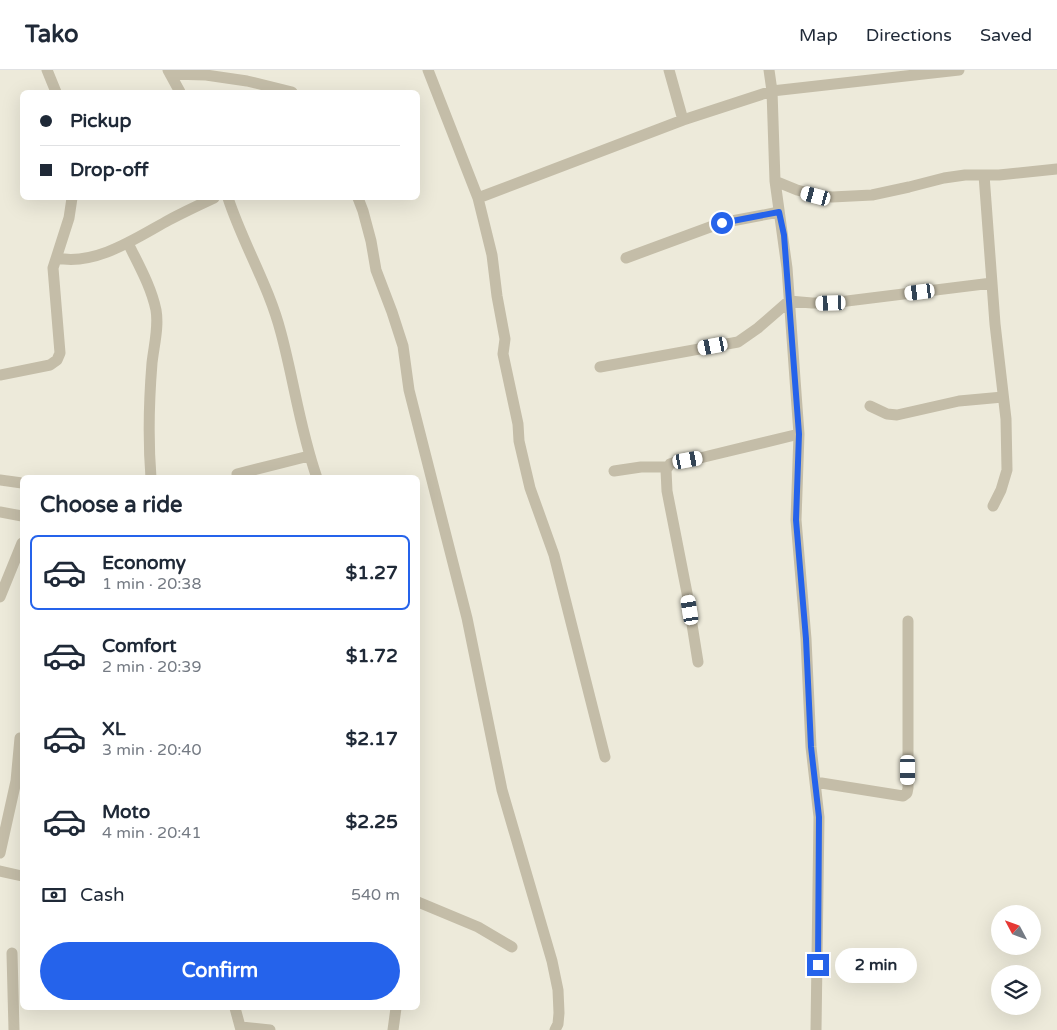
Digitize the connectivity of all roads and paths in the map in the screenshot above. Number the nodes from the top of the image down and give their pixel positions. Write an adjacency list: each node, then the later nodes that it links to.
1 (46, 70): 7 (street)
2 (428, 70): 15 (street)
3 (669, 70): 11 (street)
4 (769, 70): 10 (street)
5 (958, 70): 10 (street)
6 (169, 72): 8 (street); 9 (street)
7 (55, 90)
8 (179, 90)
9 (284, 90)
10 (772, 91): 11 (street); 14 (street)
11 (683, 120): 15 (street)
12 (1057, 169): 13 (street)
13 (984, 175): 14 (street); 24 (street)
14 (775, 181): 20 (street)
15 (478, 198): 48 (street)
16 (72, 200): 22 (street)
17 (210, 200): 21 (street)
18 (229, 200): 31 (street)
19 (359, 200): 62 (street)
20 (779, 212): 23 (street); 25 (street)
21 (128, 242): 22 (street); 35 (street)
22 (57, 258): 27 (street)
23 (626, 258)
24 (992, 283): 25 (street); 28 (street)
25 (788, 301): 26 (street); 30 (street)
26 (600, 367)
27 (0, 375)
28 (1003, 397): 29 (street); 39 (street)
29 (870, 406)
30 (799, 434): 32 (street); 49 (street)
31 (309, 456): 34 (street); 36 (street)
32 (668, 467): 33 (street); 46 (street)
33 (614, 471)
34 (237, 474)
35 (151, 475)
36 (316, 475)
37 (0, 480): 38 (street)
38 (20, 484)
39 (992, 506)
40 (0, 512): 41 (street)
41 (20, 516)
42 (20, 547): 43 (street)
43 (4, 575): 44 (street)
44 (0, 597)
45 (908, 620): 49 (street)
46 (698, 662)
47 (20, 738): 50 (street)
48 (605, 757)
49 (815, 782): 63 (street)
50 (0, 853)
51 (0, 871): 52 (street)
52 (20, 876)
53 (420, 903): 54 (street)
54 (512, 947)
55 (12, 953): 59 (street)
56 (236, 1010): 58 (street)
57 (396, 1010): 61 (street)
58 (241, 1028): 60 (street)
59 (14, 1030)
60 (270, 1030)
61 (394, 1030)
62 (555, 1030)
63 (816, 1030)

